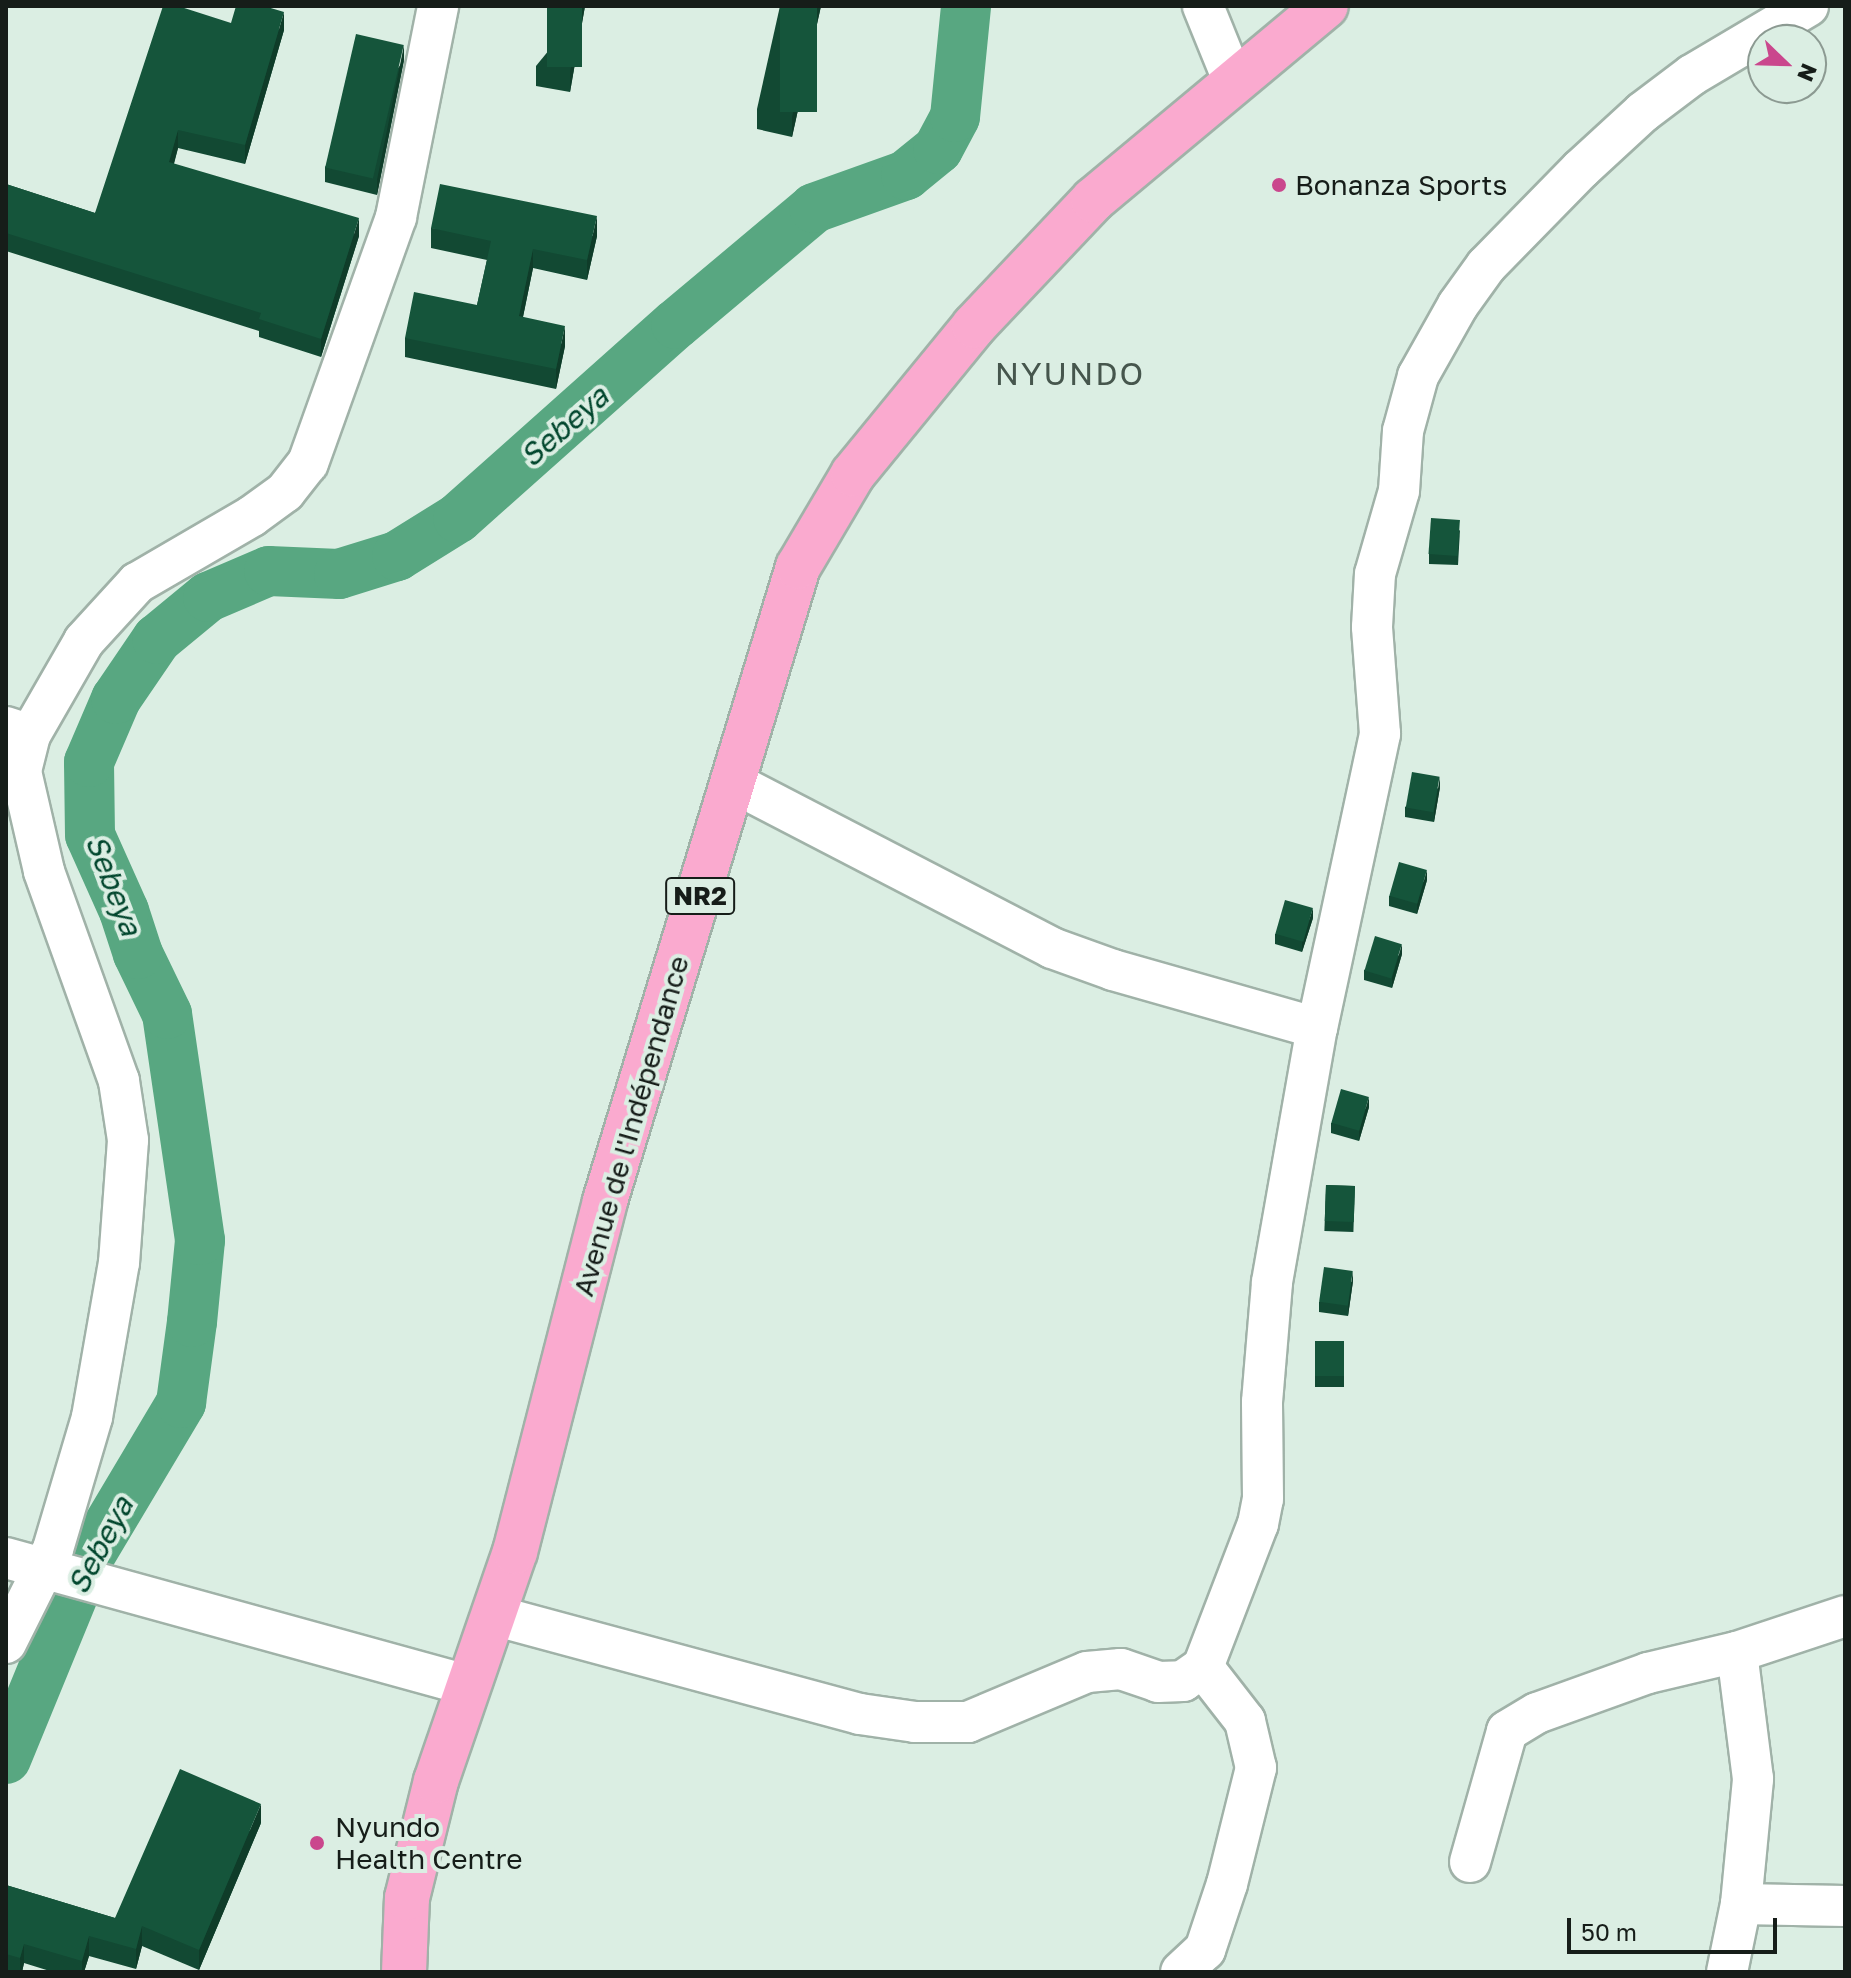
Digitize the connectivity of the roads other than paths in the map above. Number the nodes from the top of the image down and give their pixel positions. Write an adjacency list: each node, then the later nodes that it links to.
1 (438, 6): 6 (street)
2 (1203, 6): 5 (street)
3 (1326, 6): 5 (highway, Avenue de l'Indépendance / NR2)
4 (1808, 6): 8 (street)
5 (1233, 80): 7 (highway, Avenue de l'Indépendance / NR2)
6 (18, 731): 9 (street)
7 (734, 783): 8 (street); 10 (highway, Avenue de l'Indépendance / NR2)
8 (1317, 1028): 14 (street)
9 (53, 1570): 12 (street); 15 (street)
10 (493, 1615): 14 (street); 15 (highway, Avenue de l'Indépendance / NR2)
11 (1845, 1616): 13 (street)
12 (6, 1643)
13 (1737, 1652): 16 (street); 17 (street)
14 (1203, 1667): 20 (street)
15 (468, 1685): 19 (highway, Avenue de l'Indépendance / NR2)
16 (1470, 1862)
17 (1741, 1904): 18 (street); 21 (street)
18 (1845, 1906)
19 (404, 1972)
20 (1181, 1972)
21 (1727, 1972)

